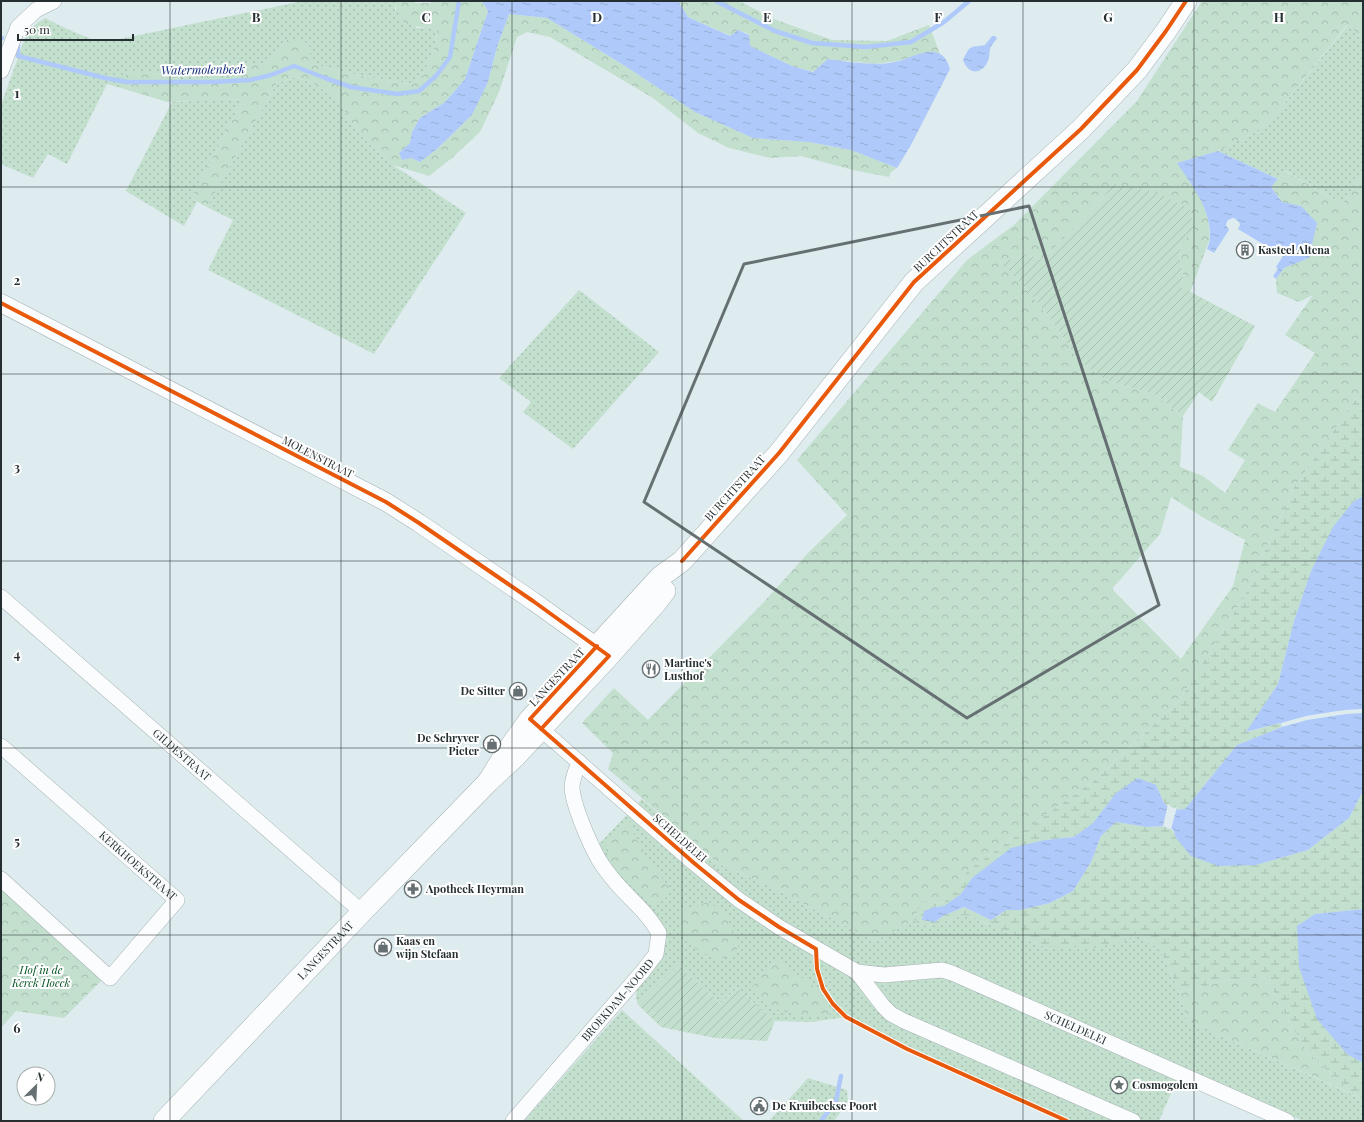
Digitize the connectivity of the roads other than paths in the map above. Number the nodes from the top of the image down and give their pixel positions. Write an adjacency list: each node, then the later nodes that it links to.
1 (54, 1): 3 (street)
2 (1186, 1): 6 (main road, BURCHTSTRAAT)
3 (1, 71)
4 (1, 303): 6 (street, MOLENSTRAAT)
5 (1, 597): 11 (street, GILDESTRAAT)
6 (603, 651): 7 (main road, LANGESTRAAT)
7 (536, 724): 9 (street, SCHELDELEI); 11 (main road, LANGESTRAAT)
8 (1, 746): 10 (street, KERKHOEKSTRAAT)
9 (579, 762): 12 (street, SCHELDELEI); 14 (street, BROEKDAM-NOORD)
10 (1, 879)
11 (362, 912): 13 (main road, LANGESTRAAT)
12 (857, 972): 15 (street, SCHELDELEI); 16 (street, SCHELDELEI)
13 (164, 1121)
14 (513, 1121)
15 (1133, 1121)
16 (1287, 1121)

